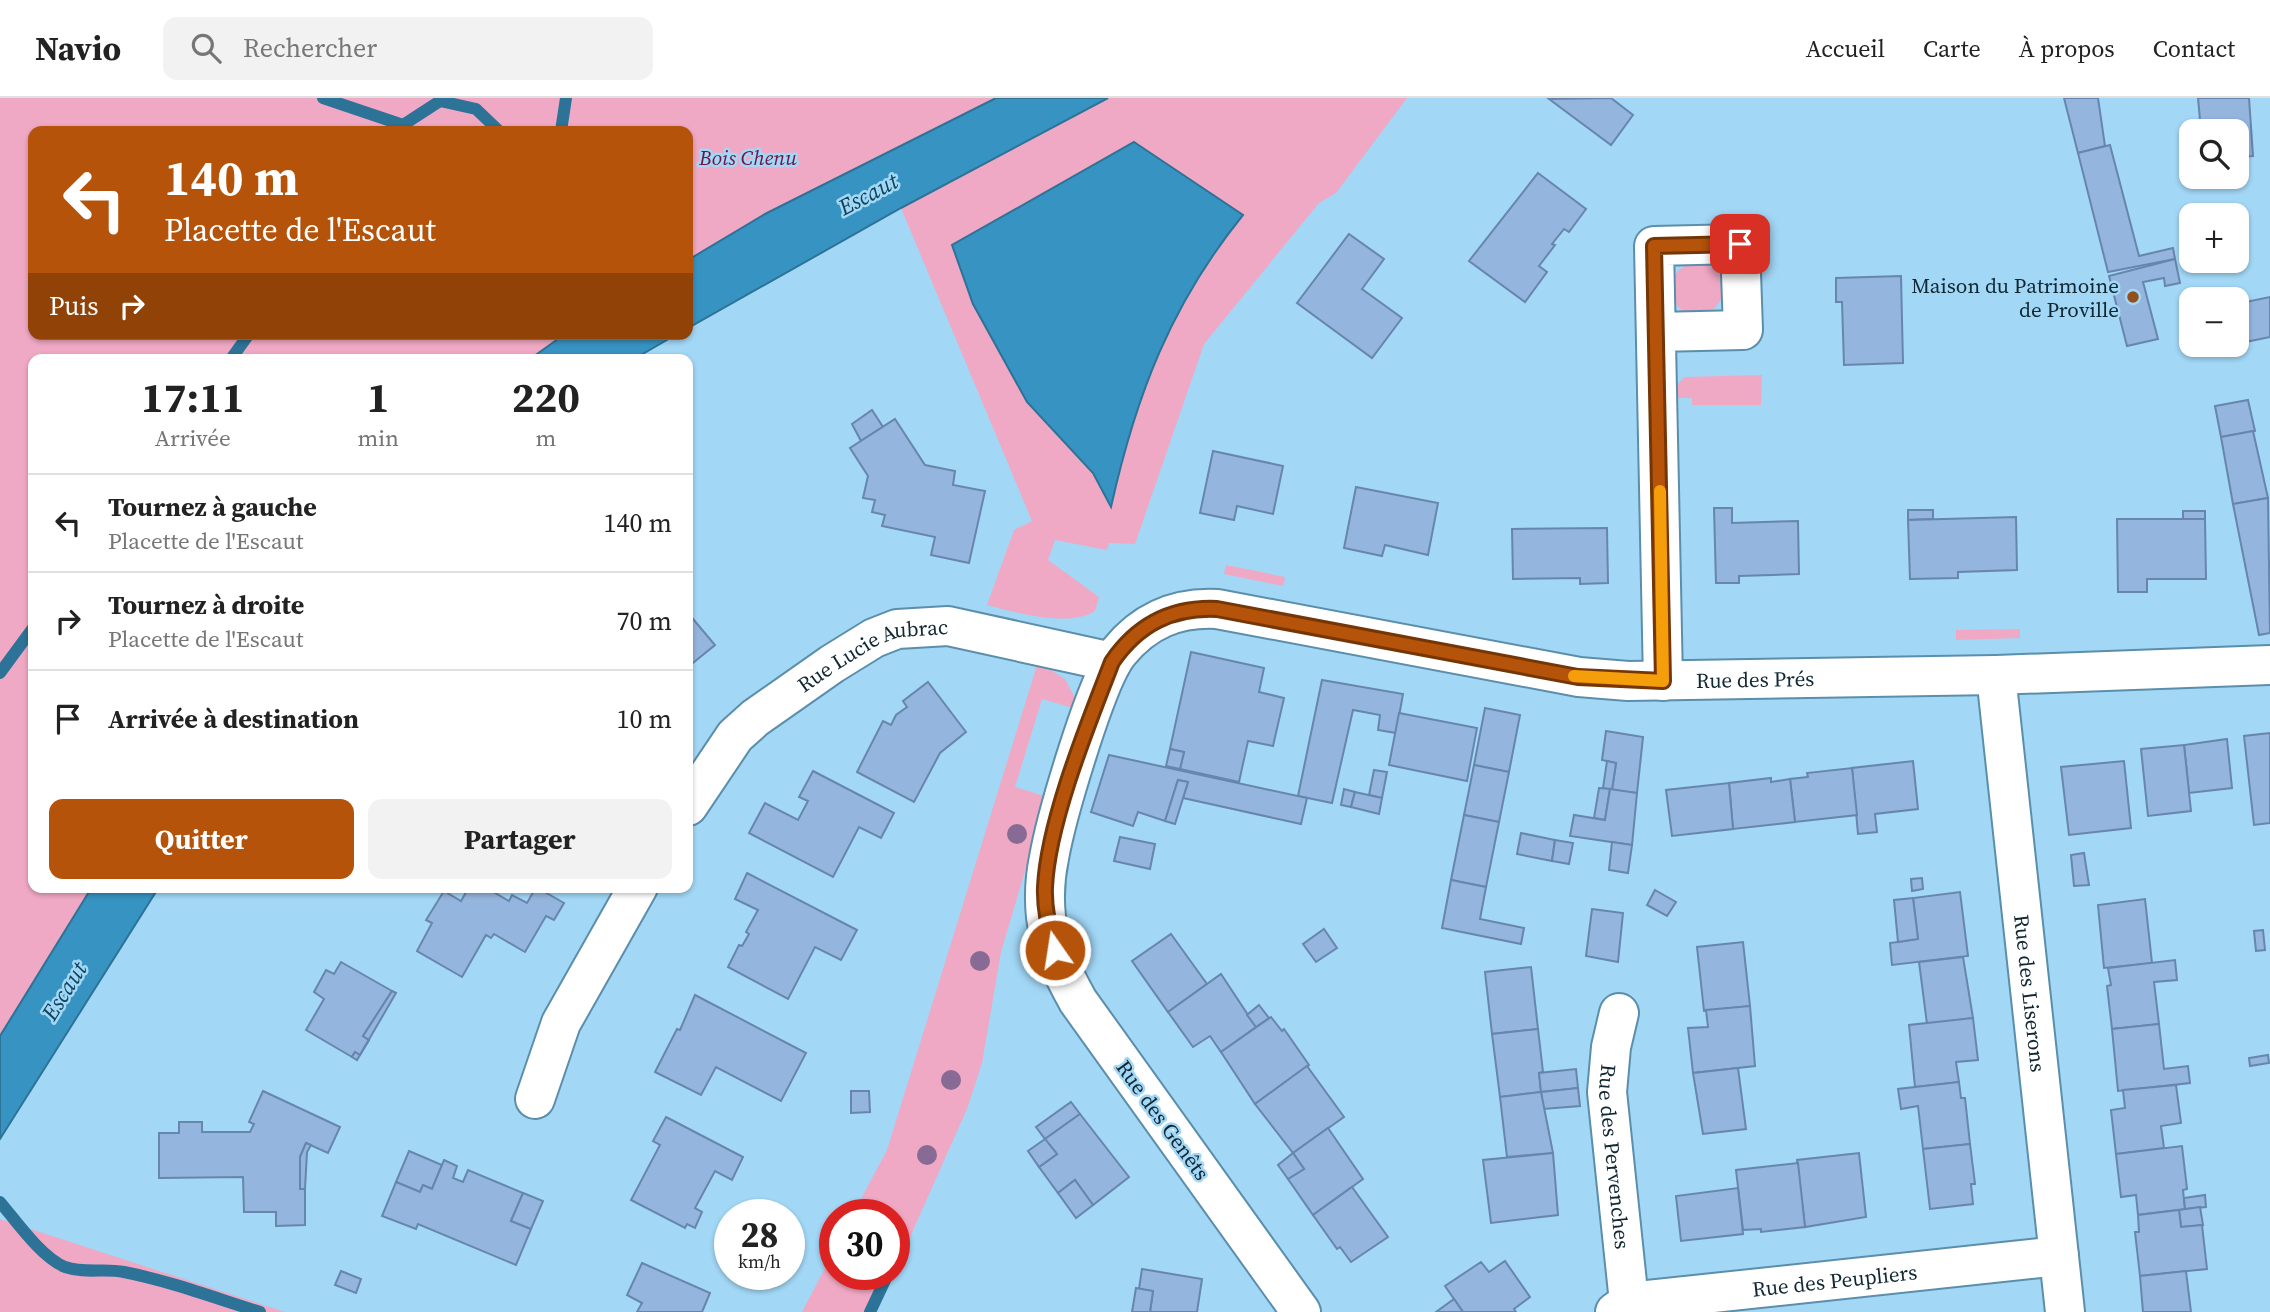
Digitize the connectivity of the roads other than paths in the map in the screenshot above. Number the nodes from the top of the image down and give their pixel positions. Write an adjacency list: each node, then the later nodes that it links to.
1 (1657, 332): 5 (street)
2 (1112, 662): 5 (street, Rue des Prés); 6 (street, Rue Lucie Aubrac); 8 (street, Rue des Prés)
3 (2270, 665): 4 (street, Rue des Prés)
4 (1996, 675): 5 (street, Rue des Prés); 11 (street, Rue des Liserons)
5 (1663, 681)
6 (693, 798)
7 (635, 893): 10 (street)
8 (1046, 917): 13 (street, Rue des Genêts)
9 (1619, 1013): 12 (street, Rue des Pervenches)
10 (535, 1099)
11 (2059, 1256): 12 (street, Rue des Peupliers); 14 (street, Rue des Liserons)
12 (1622, 1307)
13 (1301, 1312)
14 (2065, 1312)

